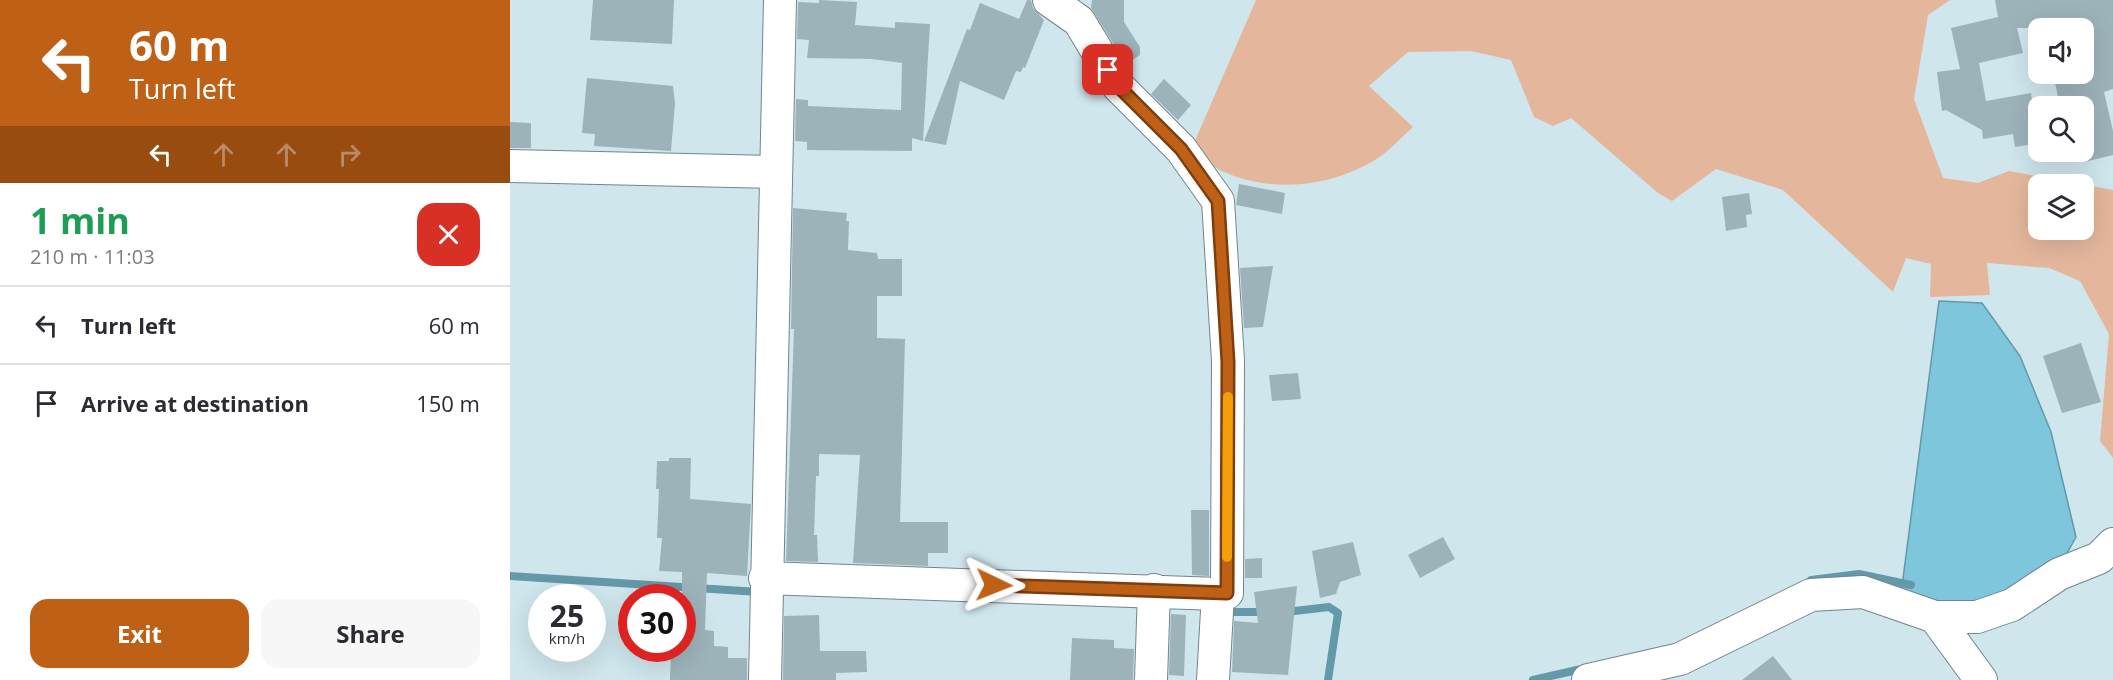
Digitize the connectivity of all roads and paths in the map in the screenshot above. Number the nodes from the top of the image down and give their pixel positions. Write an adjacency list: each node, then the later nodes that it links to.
1 (780, 0): 4 (street)
2 (1062, 4): 8 (street)
3 (510, 166): 4 (street)
4 (776, 172): 6 (street)
5 (2108, 559): 9 (street)
6 (765, 588): 7 (street); 10 (street)
7 (1154, 600): 8 (street); 11 (street)
8 (1217, 606): 12 (street)
9 (1935, 617): 13 (street); 14 (street)
10 (765, 680)
11 (1150, 680)
12 (1213, 680)
13 (1588, 680)
14 (1981, 680)

